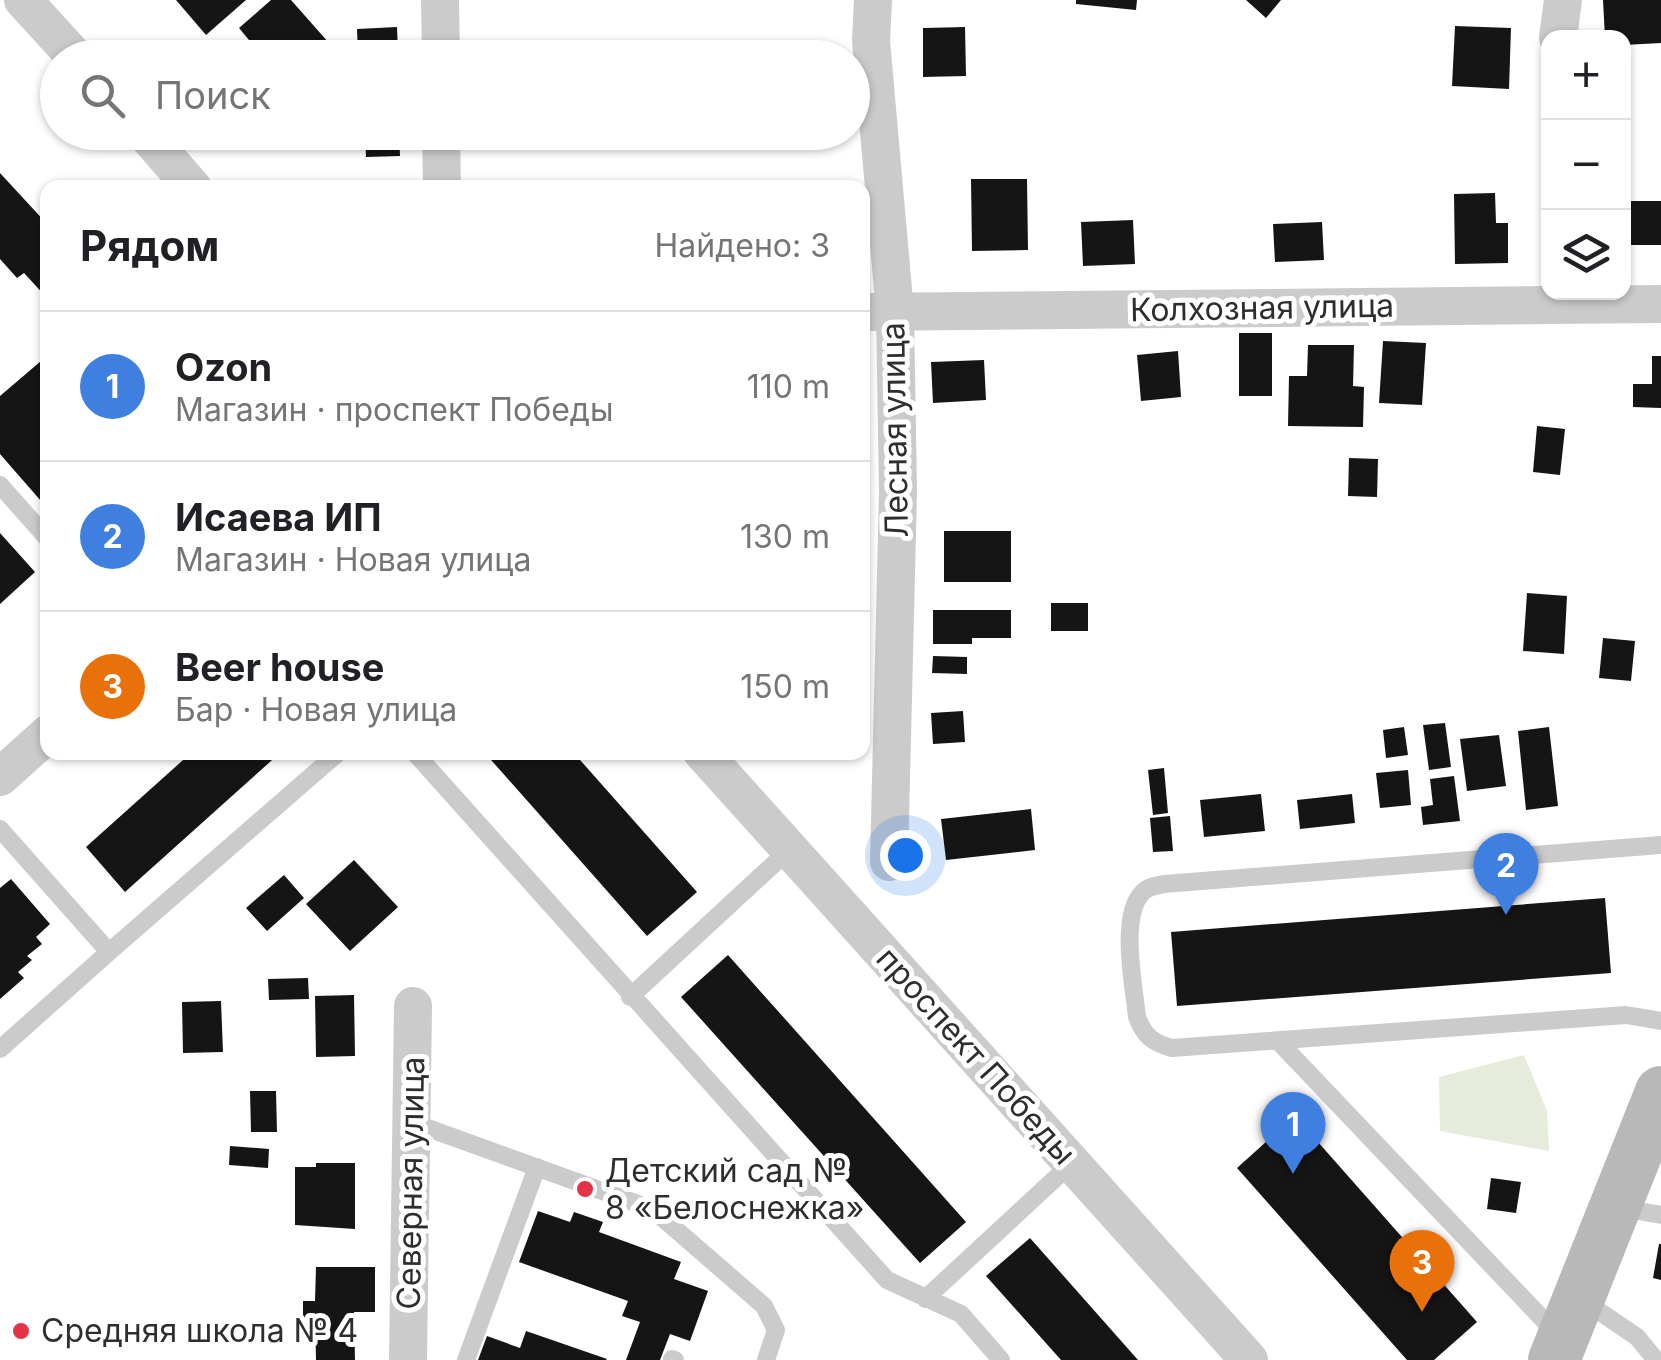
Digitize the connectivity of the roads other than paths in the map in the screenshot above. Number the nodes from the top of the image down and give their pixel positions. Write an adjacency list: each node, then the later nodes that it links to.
1 (24, 0): 6 (street)
2 (440, 0): 7 (street)
3 (873, 0): 15 (street, Лесная улица)
4 (1563, 0): 5 (street)
5 (1559, 30)
6 (60, 40)
7 (441, 40)
8 (160, 150): 10 (street)
9 (442, 150): 11 (street)
10 (187, 180)
11 (442, 180)
12 (1541, 296): 15 (street, Колхозная улица)
13 (1604, 300): 14 (street, Колхозная улица)
14 (1661, 304)
15 (879, 312): 26 (street, Лесная улица)
16 (0, 485): 17 (lane)
17 (40, 529)
18 (40, 741): 22 (street)
19 (330, 760): 27 (lane)
20 (421, 760): 28 (lane)
21 (709, 760): 25 (street, проспект Победы)
22 (0, 777)
23 (0, 830): 27 (lane)
24 (1661, 845): 31 (lane)
25 (790, 850): 28 (lane); 35 (street, проспект Победы)
26 (889, 862)
27 (109, 952): 32 (lane)
28 (630, 997): 38 (lane)
29 (413, 1006): 34 (street, Северная улица)
30 (1661, 1022): 31 (lane)
31 (1278, 1041): 39 (lane)
32 (0, 1049)
33 (1661, 1092): 37 (street)
34 (412, 1122): 36 (lane); 40 (street, Северная улица)
35 (1073, 1162): 38 (lane); 44 (street, проспект Победы)
36 (536, 1167): 41 (lane); 42 (lane)
37 (1638, 1211): 39 (street)
38 (924, 1299): 43 (lane)
39 (1566, 1332): 45 (lane)
40 (408, 1360)
41 (466, 1360)
42 (766, 1360)
43 (1002, 1360)
44 (1249, 1360)
45 (1656, 1360)

